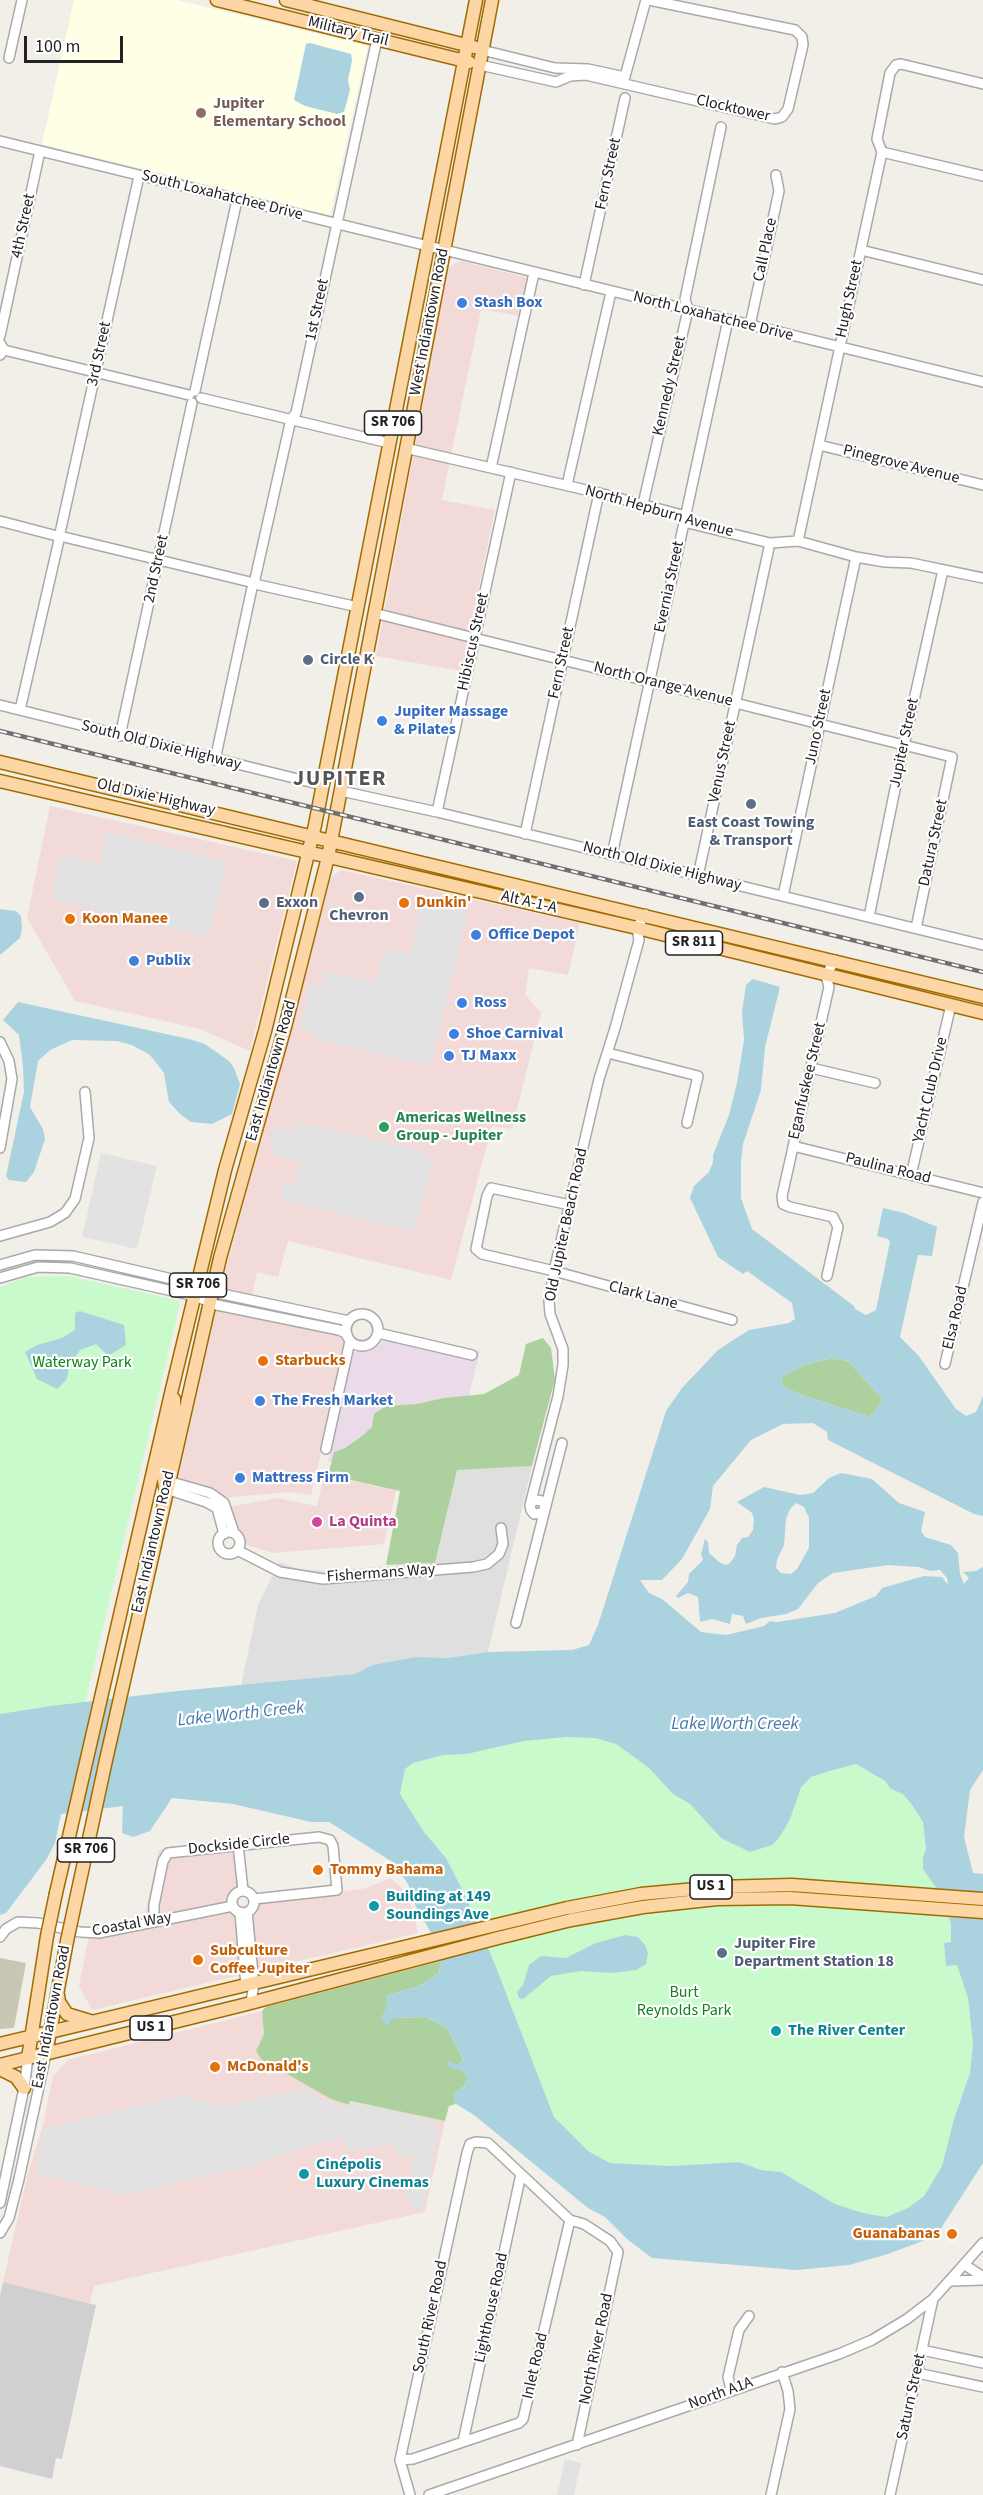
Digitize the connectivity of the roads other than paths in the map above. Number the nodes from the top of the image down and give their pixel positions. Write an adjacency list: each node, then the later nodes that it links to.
1 (22, 0): 10 (street)
2 (217, 0): 7 (main road, Military Trail)
3 (286, 0): 8 (main road, Military Trail)
4 (476, 0): 8 (main road, West Indiantown Road / SR 706)
5 (492, 0): 9 (main road, West Indiantown Road / SR 706)
6 (647, 0): 13 (street, Clocktower); 13 (street, Clocktower)
7 (377, 39): 11 (main road, Military Trail); 24 (street, 1st Street)
8 (467, 44): 9 (main road, Military Trail); 11 (main road, West Indiantown Road / SR 706)
9 (482, 50): 12 (main road, West Indiantown Road / SR 706); 13 (street, Clocktower)
10 (9, 58)
11 (464, 61): 12 (main road, Military Trail); 25 (main road, West Indiantown Road / SR 706)
12 (480, 65): 13 (street, Clocktower); 27 (main road, West Indiantown Road / SR 706)
13 (624, 80)
14 (983, 84): 19 (street, Hugh Street)
15 (625, 98): 30 (street, Fern Street)
16 (722, 127): 32 (street, Kennedy Street)
17 (0, 141): 18 (street, South Loxahatchee Drive)
18 (40, 151): 21 (street, South Loxahatchee Drive); 35 (street, 4th Street)
19 (882, 152): 22 (street); 26 (street, Hugh Street)
20 (776, 175): 34 (street, Call Place)
21 (139, 176): 23 (street, South Loxahatchee Drive); 38 (street, 3rd Street)
22 (983, 176)
23 (237, 200): 24 (street, South Loxahatchee Drive); 40 (street, 2nd Street)
24 (336, 224): 25 (street, South Loxahatchee Drive); 41 (street, 1st Street)
25 (428, 247): 27 (street, South Loxahatchee Drive); 42 (main road, West Indiantown Road / SR 706)
26 (861, 250): 29 (street); 36 (street, Hugh Street)
27 (444, 251): 28 (street, North Loxahatchee Drive); 44 (main road, West Indiantown Road / SR 706)
28 (534, 273): 30 (street, North Loxahatchee Drive); 45 (street)
29 (983, 280)
30 (584, 285): 31 (street, North Loxahatchee Drive)
31 (611, 292): 32 (street, North Loxahatchee Drive); 47 (street)
32 (688, 310): 33 (street, North Loxahatchee Drive); 51 (street, Kennedy Street)
33 (728, 320): 34 (street, North Loxahatchee Drive); 52 (street, Evernia Street)
34 (750, 325): 36 (street, North Loxahatchee Drive)
35 (0, 336)
36 (840, 348): 39 (street, North Loxahatchee Drive); 43 (street, Hugh Street)
37 (2, 350): 38 (street)
38 (96, 372): 40 (street); 54 (street, 3rd Street)
39 (983, 382)
40 (194, 397): 41 (street); 58 (street, 2nd Street)
41 (291, 419): 42 (street); 61 (street, 1st Street)
42 (389, 443): 49 (main road, West Indiantown Road / SR 706)
43 (819, 445): 48 (street, Pinegrove Avenue); 55 (street, Hugh Street)
44 (405, 448): 45 (street, North Hepburn Avenue); 63 (main road, West Indiantown Road / SR 706)
45 (491, 468): 46 (street, North Hepburn Avenue)
46 (511, 472): 47 (street, North Hepburn Avenue); 64 (street, Hibiscus Street)
47 (567, 485): 50 (street, North Hepburn Avenue)
48 (983, 485)
49 (380, 490): 62 (main road, West Indiantown Road / SR 706); 63 (main road)
50 (599, 493): 51 (street, North Hepburn Avenue); 65 (street, Fern Street)
51 (643, 504): 52 (street, North Hepburn Avenue)
52 (686, 516): 56 (street, North Hepburn Avenue); 66 (street, Evernia Street)
53 (0, 521): 54 (street)
54 (60, 536): 58 (street); 70 (street, 3rd Street)
55 (798, 541): 56 (street, North Hepburn Avenue); 57 (street, North Hepburn Avenue)
56 (770, 543): 67 (street, Venus Street)
57 (856, 557): 59 (street, North Hepburn Avenue); 71 (street, Juno Street)
58 (159, 560): 61 (street); 72 (street, 2nd Street)
59 (943, 570): 60 (street, North Hepburn Avenue); 73 (street, Jupiter Street)
60 (983, 578)
61 (254, 584): 62 (street); 75 (street, 1st Street)
62 (358, 608): 69 (main road); 79 (main road, West Indiantown Road / SR 706)
63 (374, 613): 64 (street, North Orange Avenue); 69 (main road, West Indiantown Road / SR 706)
64 (475, 638): 65 (street, North Orange Avenue); 82 (street, Hibiscus Street)
65 (563, 660): 66 (street, North Orange Avenue); 83 (street, Fern Street)
66 (650, 681): 67 (street, North Orange Avenue); 87 (street, Evernia Street)
67 (736, 703): 71 (street, North Orange Avenue); 89 (street, Venus Street)
68 (0, 705): 70 (street, South Old Dixie Highway)
69 (356, 709): 80 (main road, West Indiantown Road / SR 706)
70 (20, 710): 72 (street, South Old Dixie Highway)
71 (820, 724): 73 (street, North Orange Avenue); 92 (street, Juno Street)
72 (120, 736): 75 (street, South Old Dixie Highway)
73 (904, 745): 74 (street, North Orange Avenue); 94 (street, Jupiter Street)
74 (952, 757): 96 (street, Datura Street)
75 (215, 760): 79 (street, South Old Dixie Highway)
76 (0, 762): 77 (main road, Old Dixie Highway / SR 811)
77 (49, 773): 81 (main road); 84 (main road, Old Dixie Highway / SR 811)
78 (0, 781): 81 (main road, SR 811)
79 (322, 785): 84 (main road, West Indiantown Road / SR 706)
80 (341, 791): 82 (street, North Old Dixie Highway); 85 (main road, West Indiantown Road / SR 706)
81 (70, 797): 86 (main road, Alt A-1-A / SR 811)
82 (437, 812): 83 (street, North Old Dixie Highway)
83 (525, 834): 87 (street, North Old Dixie Highway)
84 (312, 835): 85 (main road, Alt A-1-A / SR 811); 86 (main road, West Indiantown Road / SR 706)
85 (331, 840): 88 (main road, West Indiantown Road / SR 706); 91 (main road, Alt A-1-A / SR 811)
86 (308, 853): 88 (main road, Alt A-1-A / SR 811); 103 (main road, East Indiantown Road / SR 706)
87 (612, 855): 89 (street, North Old Dixie Highway)
88 (328, 857): 90 (main road, Alt A-1-A / SR 811); 104 (main road, East Indiantown Road / SR 706)
89 (698, 876): 92 (street, North Old Dixie Highway)
90 (472, 890): 91 (main road); 95 (main road, Alt A-1-A / SR 811)
91 (554, 892): 93 (main road, Alt A-1-A / SR 811)
92 (783, 896): 94 (street, North Old Dixie Highway)
93 (645, 915): 95 (street, Old Jupiter Beach Road); 98 (main road, Alt A-1-A / SR 811)
94 (868, 917): 96 (street, North Old Dixie Highway)
95 (637, 928): 99 (main road, Alt A-1-A / SR 811); 106 (street, Old Jupiter Beach Road)
96 (916, 928): 97 (street, North Old Dixie Highway)
97 (983, 945)
98 (836, 960): 99 (street); 100 (main road, Alt A-1-A / SR 811)
99 (826, 975): 101 (main road, Alt A-1-A / SR 811); 107 (street, Eganfuskee Street)
100 (983, 997)
101 (951, 1005): 102 (main road, SR 811); 113 (street, Yacht Club Drive)
102 (983, 1013)
103 (265, 1031): 104 (main road); 122 (main road, East Indiantown Road / SR 706)
104 (283, 1036): 123 (main road, East Indiantown Road / SR 706)
105 (0, 1042): 112 (street)
106 (608, 1053): 110 (street); 116 (street, Old Jupiter Beach Road)
107 (811, 1068): 108 (street); 111 (street, Eganfuskee Street)
108 (874, 1083)
109 (85, 1092): 117 (street)
110 (687, 1123)
111 (793, 1146): 113 (street, Paulina Road); 121 (street, Eganfuskee Street)
112 (0, 1148)
113 (911, 1175): 114 (street, Paulina Road)
114 (983, 1193)
115 (983, 1202): 129 (street, Elsa Road)
116 (570, 1205): 119 (street, Old Jupiter Beach Road); 119 (street, Clark Lane)
117 (0, 1236)
118 (0, 1263): 120 (street); 122 (street)
119 (554, 1271): 124 (street, Clark Lane); 134 (street, Old Jupiter Beach Road)
120 (3, 1276): 122 (street)
121 (827, 1276)
122 (196, 1291): 123 (street); 130 (main road, East Indiantown Road / SR 706)
123 (212, 1297): 125 (street); 127 (street); 133 (main road, East Indiantown Road / SR 706)
124 (732, 1320)
125 (349, 1321): 126 (street); 127 (street)
126 (378, 1333): 127 (street); 128 (street)
127 (349, 1337): 132 (street)
128 (472, 1355)
129 (945, 1364)
130 (172, 1389): 133 (main road); 154 (main road, East Indiantown Road / SR 706, bridge)
131 (562, 1443): 134 (street)
132 (326, 1449)
133 (167, 1485): 136 (street, Fishermans Way); 150 (main road, East Indiantown Road / SR 706, bridge)
134 (545, 1509): 138 (street)
135 (501, 1527): 137 (street, Fishermans Way)
136 (229, 1533): 137 (street, Fishermans Way); 137 (street, Fishermans Way)
137 (237, 1550)
138 (516, 1623)
139 (238, 1845): 140 (street); 141 (street, Dockside Circle); 145 (street, Dockside Circle)
140 (243, 1890): 141 (street); 143 (street)
141 (254, 1899): 143 (street)
142 (983, 1899): 146 (main road, US 1)
143 (240, 1910): 145 (street, Coastal Way); 149 (street)
144 (983, 1912): 146 (main road, US 1)
145 (154, 1922): 147 (street, Coastal Way)
146 (495, 1932): 148 (main road, US 1)
147 (0, 1936)
148 (429, 1949): 149 (main road, US 1); 151 (main road, US 1)
149 (250, 1985): 151 (street); 152 (main road, US 1)
150 (57, 1994): 152 (main road); 153 (main road, East Indiantown Road / SR 706)
151 (251, 2002): 156 (main road, US 1)
152 (94, 2022): 153 (main road, US 1)
153 (50, 2032): 154 (main road, US 1); 156 (main road, East Indiantown Road / SR 706)
154 (30, 2037): 155 (main road, US 1); 157 (main road, East Indiantown Road / SR 706)
155 (0, 2044)
156 (46, 2054): 157 (main road, US 1); 163 (street, East Indiantown Road)
157 (28, 2058): 158 (main road, US 1); 159 (street, East Indiantown Road)
158 (0, 2067): 159 (main road)
159 (24, 2088): 161 (street, East Indiantown Road)
160 (521, 2174): 162 (street); 176 (street, Lighthouse Road); 178 (street, South River Road)
161 (0, 2203)
162 (570, 2220): 176 (street, Inlet Road); 177 (street, North River Road)
163 (0, 2231)
164 (983, 2243): 165 (street, North A1A)
165 (965, 2265): 166 (street); 167 (street, North A1A)
166 (983, 2279): 167 (street)
167 (951, 2281): 168 (street, North A1A)
168 (933, 2299): 170 (street, Saturn Street); 172 (street, North A1A)
169 (749, 2316): 175 (street)
170 (922, 2350): 171 (street); 173 (street, Saturn Street)
171 (983, 2363)
172 (782, 2372): 175 (street, North A1A); 182 (street)
173 (917, 2373): 174 (street); 183 (street, Saturn Street)
174 (983, 2387)
175 (731, 2390): 177 (street, North A1A)
176 (463, 2442): 178 (street, Inlet Road)
177 (577, 2445): 179 (street, North A1A)
178 (400, 2460): 180 (street, South River Road)
179 (441, 2493): 181 (street, North A1A)
180 (410, 2495)
181 (429, 2495)
182 (771, 2495)
183 (890, 2495)

